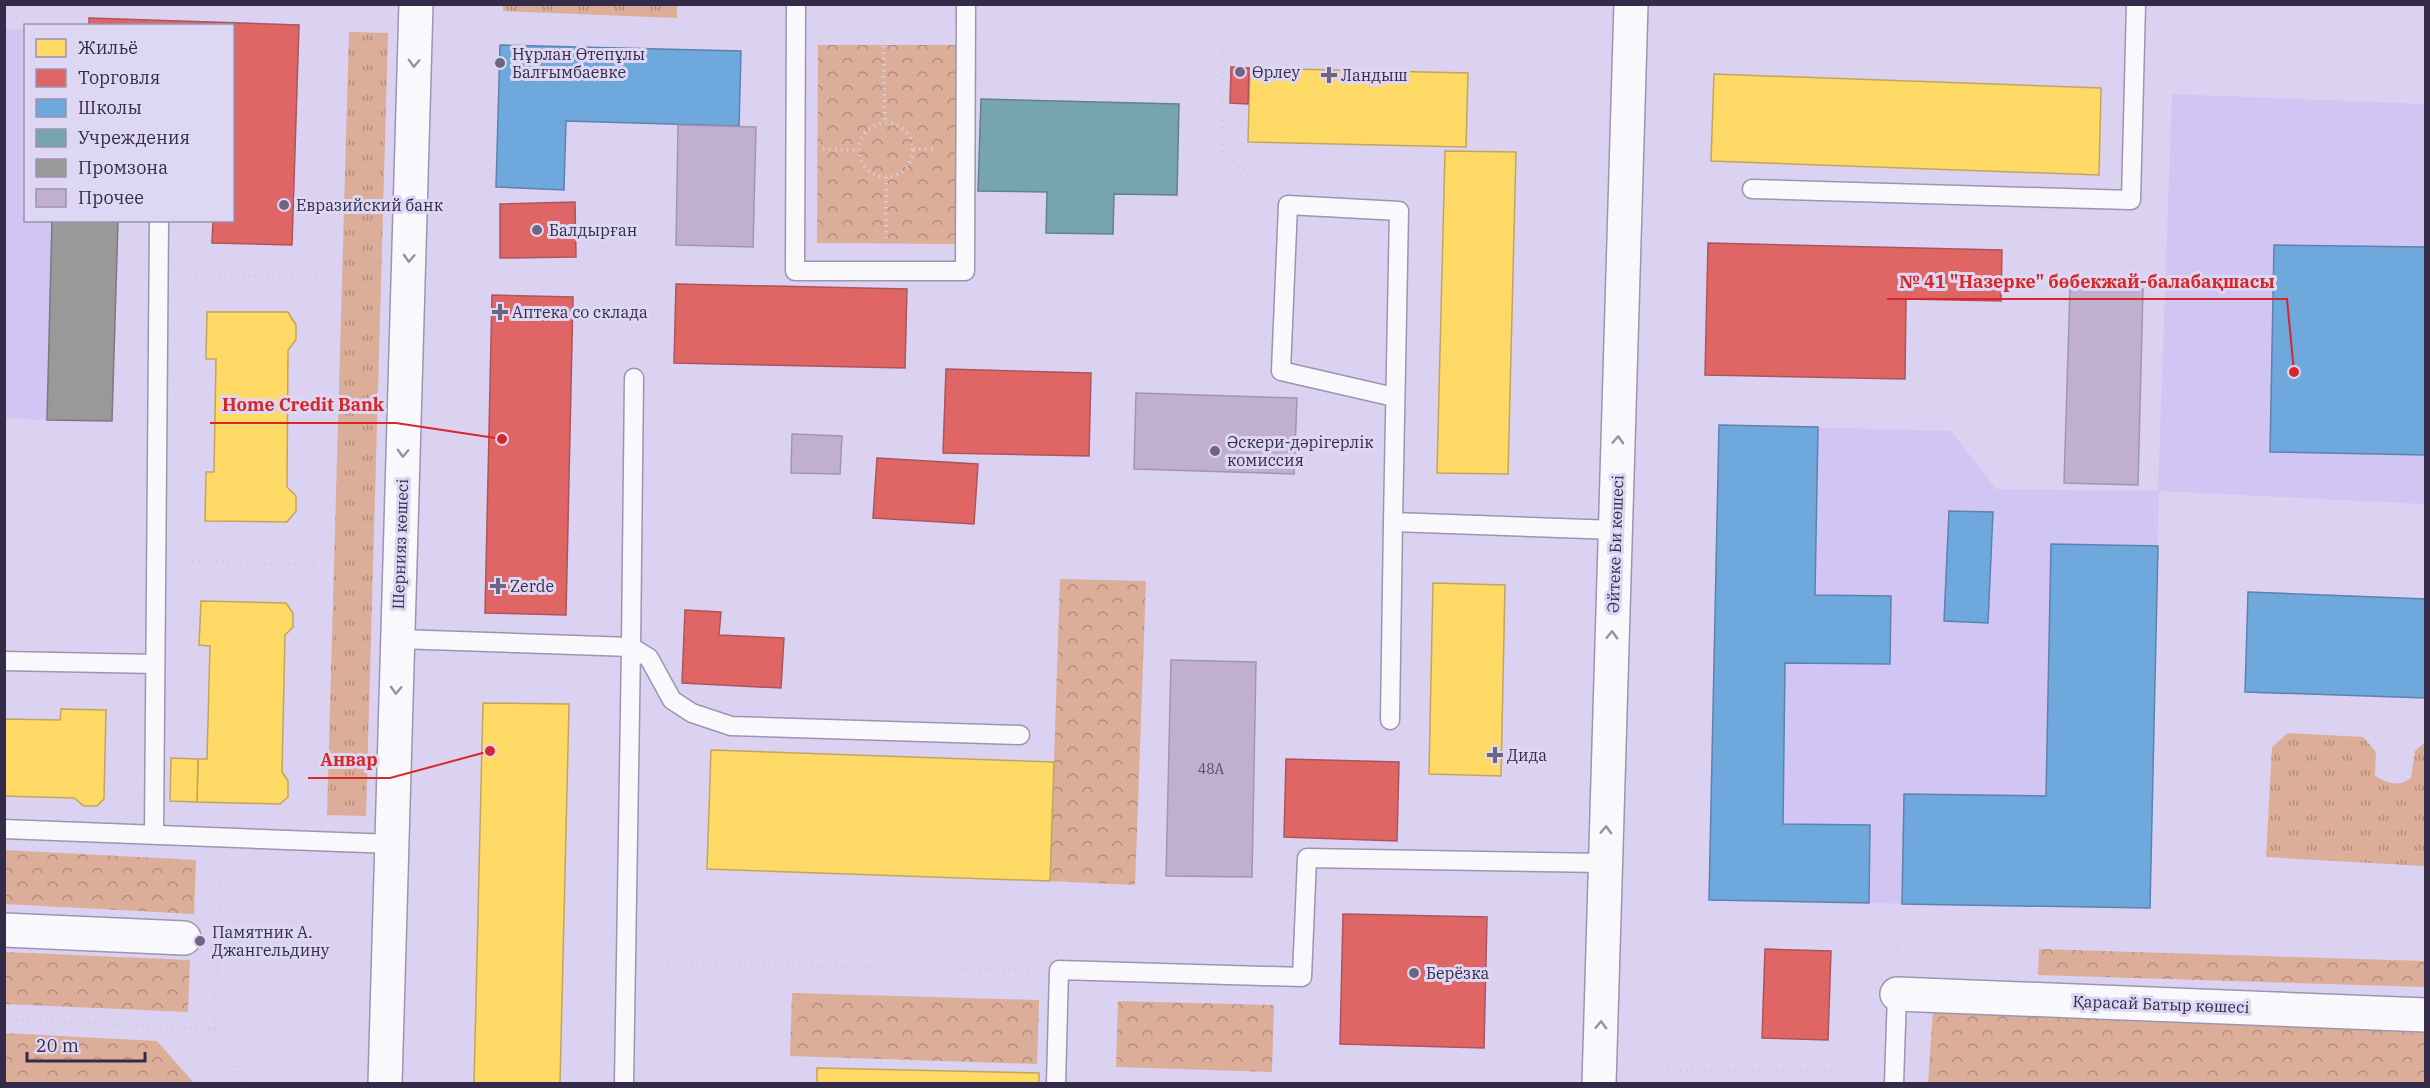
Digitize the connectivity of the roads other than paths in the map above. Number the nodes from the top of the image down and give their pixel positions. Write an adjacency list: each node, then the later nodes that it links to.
1 (416, 4): 12 (street, Шернияз көшесі, one-way to 12)
2 (796, 4): 3 (lane)
3 (966, 4)
4 (1631, 4): 11 (street, Әйтеке Би көшесі, one-way to 4)
5 (2136, 4): 6 (lane)
6 (1752, 189)
7 (159, 222): 15 (lane)
8 (634, 378): 13 (lane)
9 (1394, 397): 9 (lane); 10 (lane)
10 (1393, 522): 11 (lane); 16 (lane)
11 (1616, 530): 21 (street, Әйтеке Би көшесі, one-way to 11)
12 (398, 639): 13 (lane); 20 (street, Шернияз көшесі, one-way to 20)
13 (631, 646): 17 (lane); 28 (lane)
14 (4, 661): 15 (lane)
15 (155, 664): 19 (lane)
16 (1390, 720)
17 (1020, 735)
18 (4, 829): 19 (lane)
19 (154, 834): 20 (lane)
20 (392, 843): 27 (street, Шернияз көшесі)
21 (1605, 863): 29 (lane); 30 (street, Әйтеке Би көшесі, one-way to 21)
22 (4, 930): 23 (street)
23 (184, 938)
24 (1897, 994): 25 (street, Қарасай Батыр көшесі); 26 (lane)
25 (2426, 1015)
26 (1894, 1078)
27 (385, 1083)
28 (624, 1083)
29 (1056, 1083)
30 (1599, 1083)

